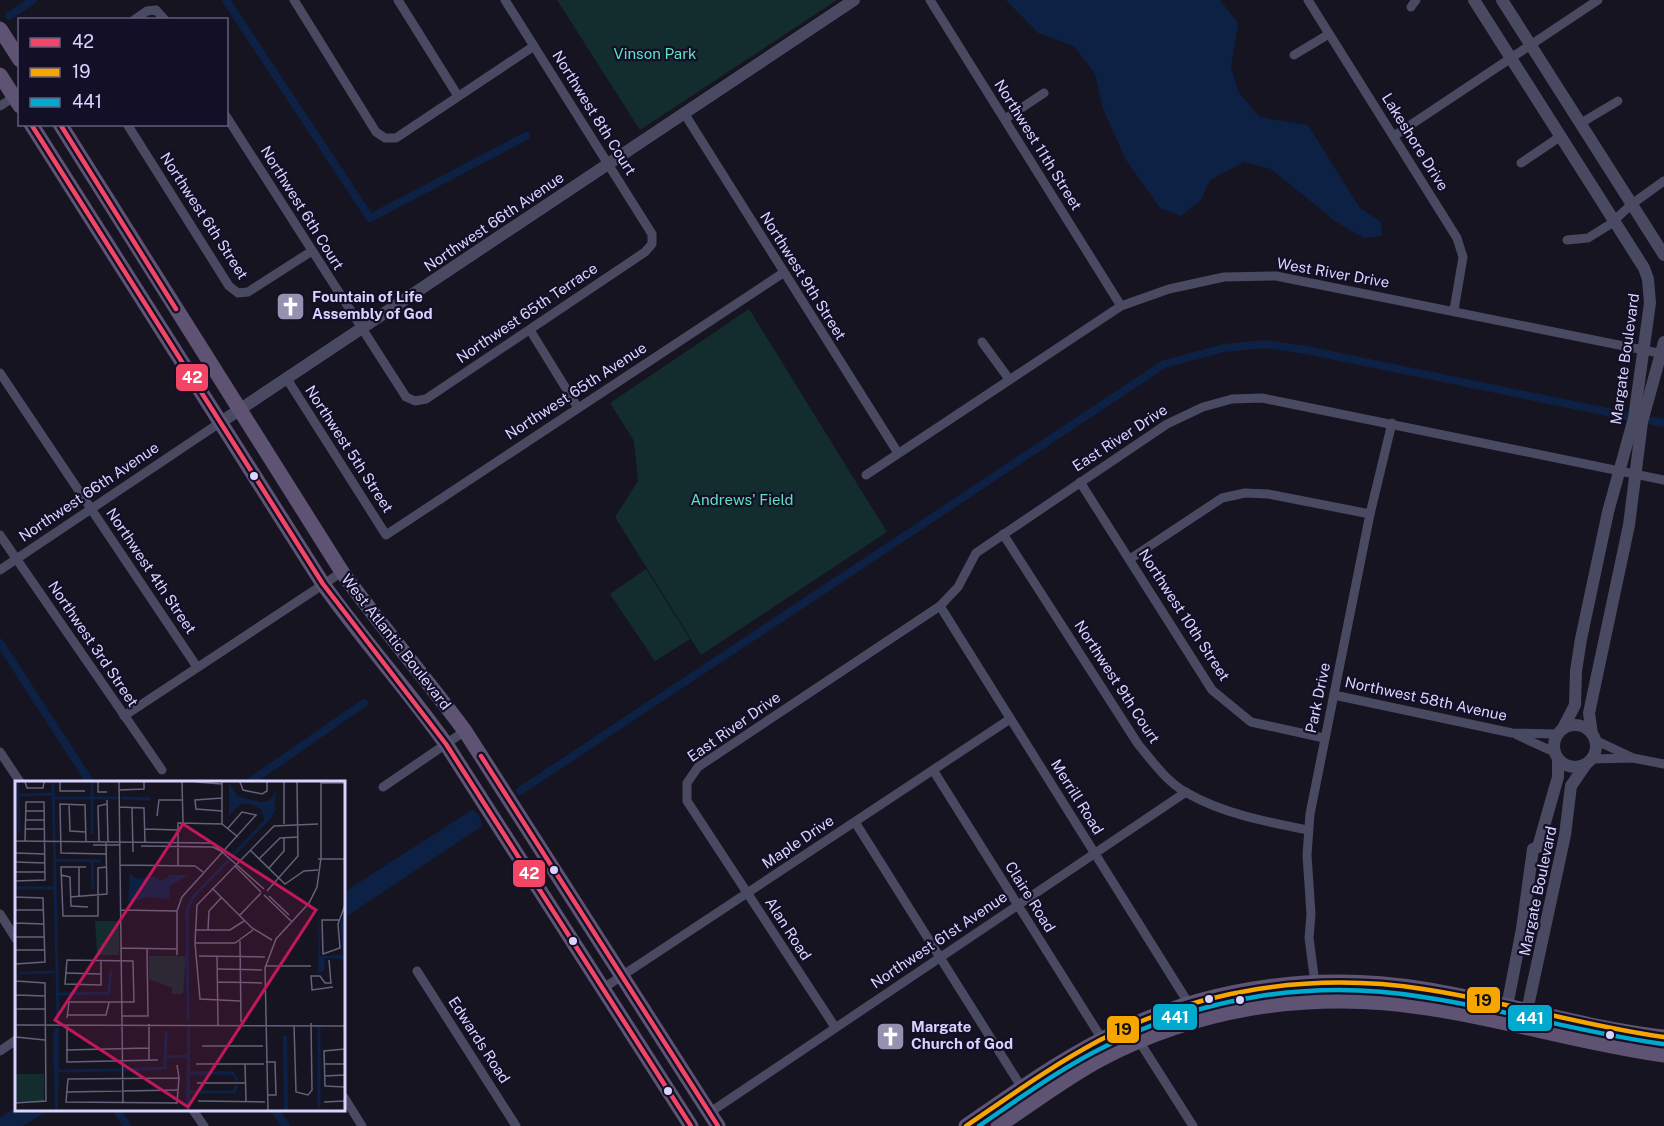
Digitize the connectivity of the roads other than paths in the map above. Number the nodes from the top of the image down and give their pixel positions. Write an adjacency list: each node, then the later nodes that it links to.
1 (294, 0): 21 (street)
2 (398, 0): 21 (street)
3 (505, 0): 15 (street, Northwest 8th Court)
4 (854, 0): 25 (street, Northwest 66th Avenue)
5 (930, 0): 27 (street, Northwest 11th Street)
6 (1308, 0): 13 (street, Lakeshore Drive)
7 (1474, 0): 18 (street, Margate Boulevard)
8 (1502, 0): 14 (street)
9 (1598, 0): 14 (street)
10 (137, 18): 11 (street)
11 (163, 18)
12 (0, 29): 17 (main road)
13 (1329, 34): 16 (street); 32 (street, Lakeshore Drive)
14 (1532, 44): 18 (street); 28 (street)
15 (534, 46): 21 (street); 35 (street, Northwest 8th Court)
16 (1294, 55)
17 (18, 57)
18 (1511, 58): 32 (street); 33 (street, Margate Boulevard)
19 (0, 75): 23 (main road)
20 (1044, 93): 27 (street)
21 (458, 96)
22 (1618, 101): 28 (street)
23 (17, 102): 24 (street)
24 (0, 106)
25 (684, 113): 35 (street, Northwest 66th Avenue); 43 (street, Northwest 9th Street)
26 (228, 119): 41 (street, Northwest 6th Court)
27 (1005, 119): 44 (street, Northwest 11th Street)
28 (1581, 123): 37 (street)
29 (32, 126): 57 (main road, West Atlantic Boulevard)
30 (61, 126): 56 (main road, West Atlantic Boulevard)
31 (128, 126): 41 (street, Northwest 6th Street)
32 (1394, 136): 45 (street, Lakeshore Drive)
33 (1561, 136): 34 (street); 38 (street, Margate Boulevard)
34 (1521, 163)
35 (608, 164): 40 (street, Northwest 8th Court); 46 (street, Northwest 66th Avenue)
36 (1664, 181): 37 (street)
37 (1632, 204): 38 (street); 42 (street)
38 (1614, 220): 39 (street); 49 (street, Margate Boulevard)
39 (1567, 240)
40 (652, 244): 47 (street, Northwest 65th Terrace)
41 (312, 251): 46 (street, Northwest 6th Court)
42 (1664, 255)
43 (783, 273): 55 (street, Northwest 65th Avenue); 59 (street, Northwest 9th Street)
44 (1121, 306): 45 (street, West River Drive); 52 (street, West River Drive)
45 (1454, 310): 49 (street, West River Drive)
46 (362, 329): 53 (street, Northwest 66th Avenue); 54 (street, Northwest 6th Court)
47 (530, 330): 54 (street, Northwest 65th Terrace); 55 (street)
48 (982, 342): 52 (street)
49 (1644, 350): 50 (street, West River Drive); 60 (street, Margate Boulevard)
50 (1663, 350): 61 (street, Margate Boulevard)
51 (0, 373): 65 (street, Northwest 4th Street)
52 (1009, 378): 59 (street, West River Drive)
53 (287, 379): 56 (street, Northwest 66th Avenue); 69 (street, Northwest 5th Street)
54 (415, 401)
55 (578, 408): 69 (street, Northwest 65th Avenue)
56 (240, 410): 57 (street, Northwest 66th Avenue); 73 (main road, West Atlantic Boulevard)
57 (221, 422): 65 (street, Northwest 66th Avenue); 74 (main road, West Atlantic Boulevard)
58 (1392, 423): 60 (street, East River Drive); 64 (street, East River Drive); 66 (street, Park Drive)
59 (898, 453): 62 (street, West River Drive)
60 (1619, 471): 61 (street, East River Drive); 81 (street, Margate Boulevard)
61 (1636, 474): 63 (street, East River Drive); 83 (street, Margate Boulevard)
62 (866, 475)
63 (1664, 480)
64 (1080, 482): 67 (street, East River Drive); 71 (street, Northwest 10th Street)
65 (91, 509): 70 (street, Northwest 66th Avenue); 76 (street, Northwest 4th Street)
66 (1370, 514): 71 (street); 77 (street, Park Drive)
67 (1003, 534): 75 (street, East River Drive); 96 (street, Northwest 9th Court)
68 (0, 535): 70 (street, Northwest 3rd Street)
69 (387, 535)
70 (16, 559): 72 (street, Northwest 66th Avenue); 78 (street, Northwest 3rd Street)
71 (1131, 560): 84 (street, Northwest 10th Street)
72 (0, 570)
73 (342, 572): 74 (street); 80 (main road, West Atlantic Boulevard)
74 (322, 584): 76 (street); 85 (main road, West Atlantic Boulevard)
75 (940, 606): 79 (street, Merrill Road); 94 (street, East River Drive)
76 (197, 667): 78 (street)
77 (1334, 694): 82 (street, Northwest 58th Avenue); 84 (street, Park Drive)
78 (124, 716): 92 (street, Northwest 3rd Street)
79 (1010, 719): 91 (street, Maple Drive); 99 (street, Merrill Road)
80 (465, 731): 85 (street); 108 (main road, West Atlantic Boulevard)
81 (1560, 731): 82 (street, Northwest 58th Avenue); 83 (street); 87 (street)
82 (1512, 733): 87 (street, Northwest 58th Avenue)
83 (1594, 737): 88 (street); 89 (street)
84 (1324, 738): 98 (street, Park Drive)
85 (446, 744): 95 (street); 110 (main road, West Atlantic Boulevard)
86 (0, 752): 93 (street)
87 (1556, 755): 89 (street); 103 (street, Margate Boulevard)
88 (1633, 758): 89 (street); 90 (street)
89 (1589, 762): 105 (street, Margate Boulevard)
90 (1664, 764)
91 (933, 770): 97 (street, Maple Drive); 101 (street, Claire Road)
92 (162, 771)
93 (19, 781)
94 (687, 783): 100 (street, Alan Road)
95 (383, 787)
96 (1186, 792): 98 (street, Northwest 9th Court); 99 (street, Northwest 61st Avenue)
97 (855, 822): 100 (street, Maple Drive); 106 (street)
98 (1308, 830): 109 (street, Park Drive)
99 (1095, 853): 101 (street, Northwest 61st Avenue); 111 (street, Merrill Road)
100 (747, 895): 108 (street, Maple Drive); 117 (street, Alan Road)
101 (1017, 905): 106 (street, Northwest 61st Avenue); 120 (street, Claire Road)
102 (0, 914): 104 (street)
103 (1522, 929): 105 (street); 113 (street, Margate Boulevard)
104 (15, 937)
105 (1543, 942): 114 (street, Margate Boulevard)
106 (939, 958): 117 (street, Northwest 61st Avenue); 126 (street)
107 (417, 971): 134 (street, Edwards Road)
108 (623, 976): 110 (street, Maple Drive); 130 (main road, West Atlantic Boulevard)
109 (1315, 983): 111 (main road); 112 (main road); 113 (main road)
110 (602, 989): 135 (main road, West Atlantic Boulevard)
111 (1189, 1004): 115 (main road)
112 (1273, 1004): 116 (main road); 122 (main road)
113 (1507, 1005): 114 (main road); 116 (street, Margate Boulevard)
114 (1527, 1010): 118 (street, Margate Boulevard); 119 (main road)
115 (1162, 1013): 120 (main road); 122 (main road)
116 (1504, 1022): 118 (main road)
117 (835, 1027): 130 (street, Northwest 61st Avenue)
118 (1524, 1027): 124 (main road)
119 (1664, 1037)
120 (1101, 1039): 125 (main road)
121 (15, 1041): 123 (street)
122 (1139, 1041): 128 (main road); 138 (street)
123 (0, 1051)
124 (1664, 1055)
125 (1050, 1070): 126 (main road); 128 (main road)
126 (1022, 1088): 131 (main road); 137 (main road)
127 (345, 1099): 133 (street)
128 (1028, 1106): 131 (main road)
129 (194, 1111): 132 (street)
130 (710, 1113): 136 (main road, West Atlantic Boulevard)
131 (1001, 1124)
132 (204, 1126)
133 (362, 1126)
134 (516, 1126)
135 (691, 1126)
136 (718, 1126)
137 (966, 1126)
138 (1193, 1126)

